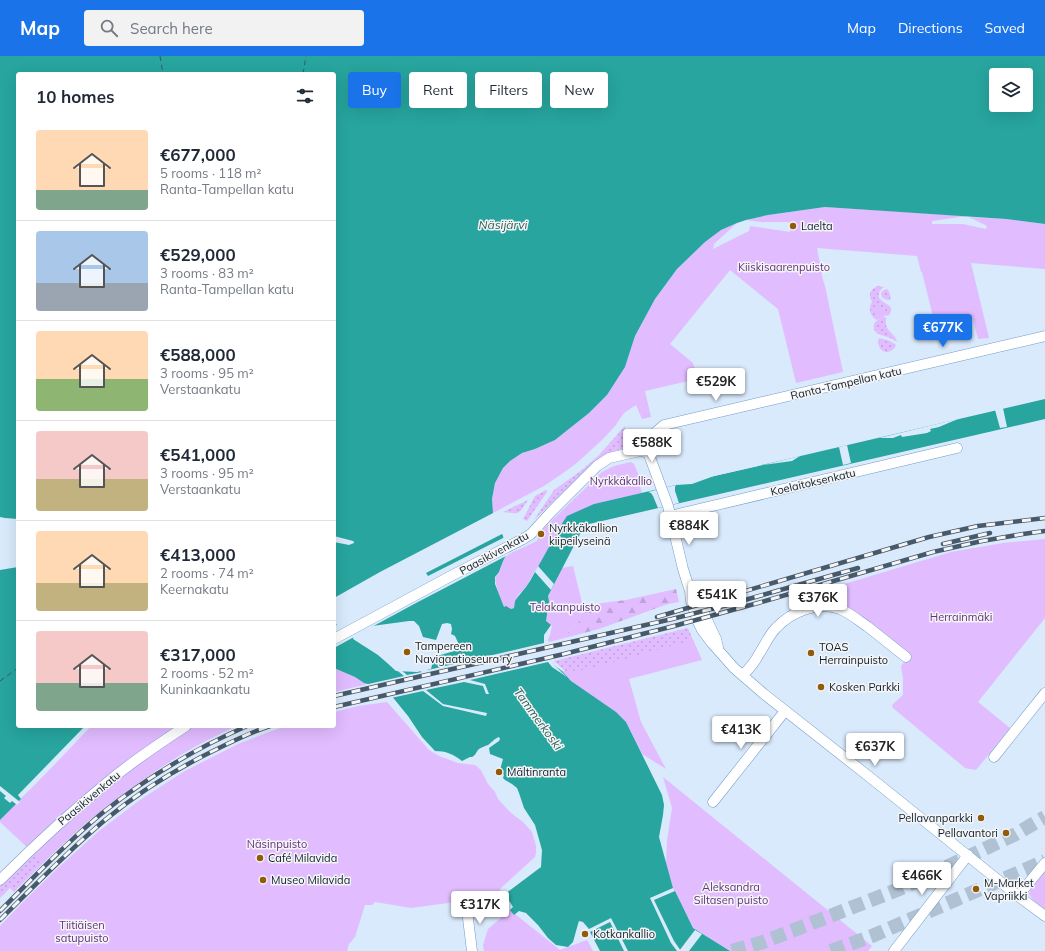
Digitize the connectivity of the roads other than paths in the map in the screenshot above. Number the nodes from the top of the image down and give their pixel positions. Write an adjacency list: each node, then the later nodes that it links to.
1 (1045, 336): 2 (street, Ranta-Tampellan katu)
2 (651, 438): 4 (street); 4 (street)
3 (957, 448): 5 (street, Koelaitoksenkatu)
4 (644, 451): 5 (street); 6 (street, Paasikivenkatu)
5 (669, 511): 8 (street)
6 (336, 638)
7 (906, 657): 8 (street)
8 (743, 676): 10 (street)
9 (1045, 693): 12 (street)
10 (785, 711): 13 (street); 14 (street)
11 (183, 728): 16 (street, Paasikivenkatu)
12 (994, 757)
13 (713, 802)
14 (968, 855): 17 (street); 21 (street)
15 (1045, 863): 17 (street)
16 (0, 880)
17 (1018, 896): 19 (street)
18 (466, 902): 20 (street)
19 (1045, 916)
20 (472, 951)
21 (894, 951)

